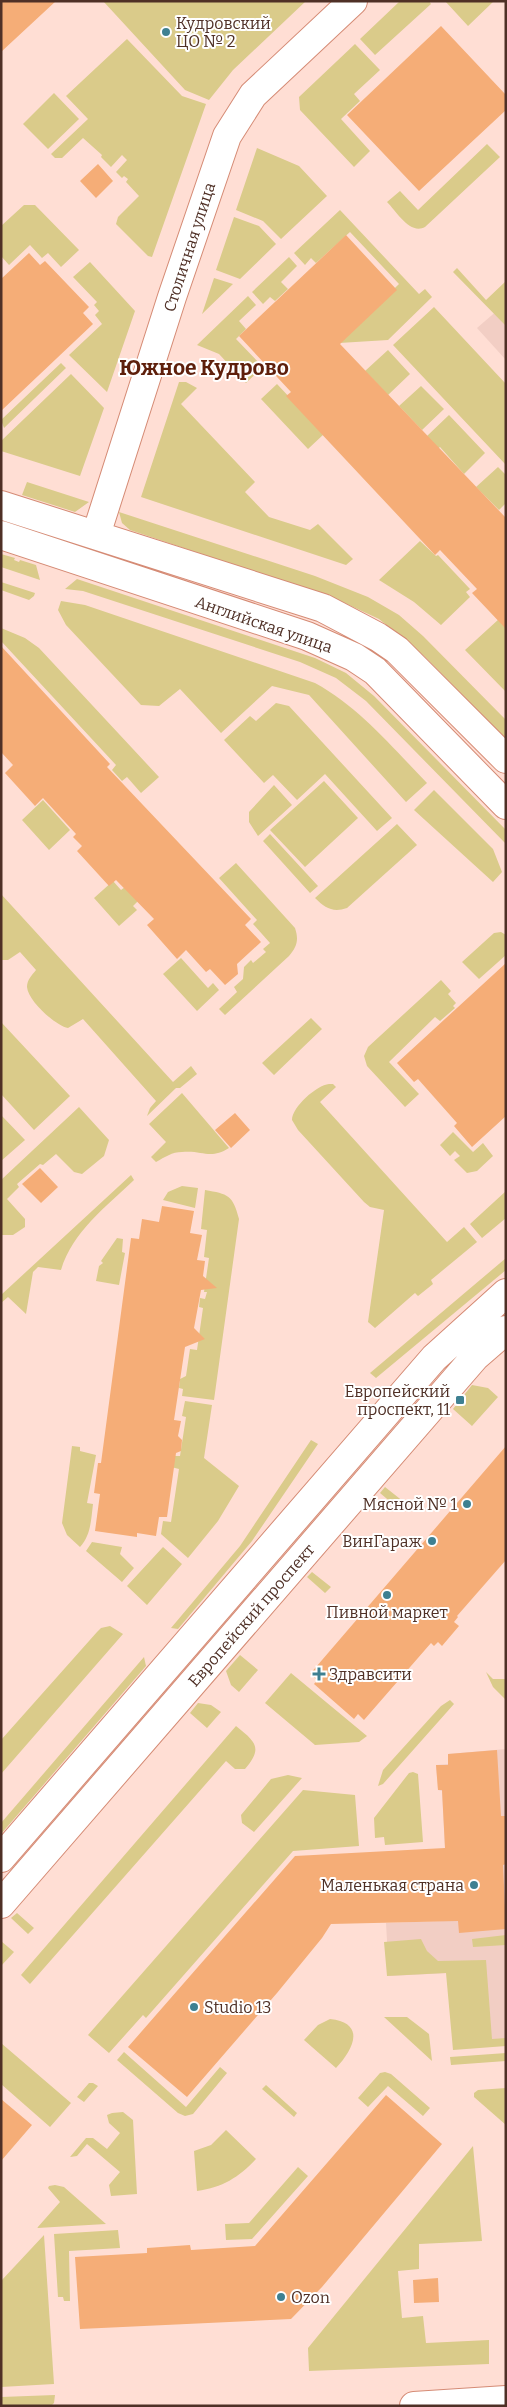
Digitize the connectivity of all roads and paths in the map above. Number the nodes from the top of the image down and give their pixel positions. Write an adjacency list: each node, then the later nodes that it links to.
1 (353, 1): 4 (street, Столичная улица)
2 (1, 505): 4 (street, Английская улица)
3 (1, 535): 6 (street, Английская улица)
4 (96, 535): 5 (street, Английская улица)
5 (506, 760)
6 (506, 804)
7 (506, 1293): 9 (street, Европейский проспект)
8 (506, 1330): 10 (street, Европейский проспект)
9 (1, 1858)
10 (1, 1904)
11 (506, 2400): 12 (street)
12 (414, 2406)

